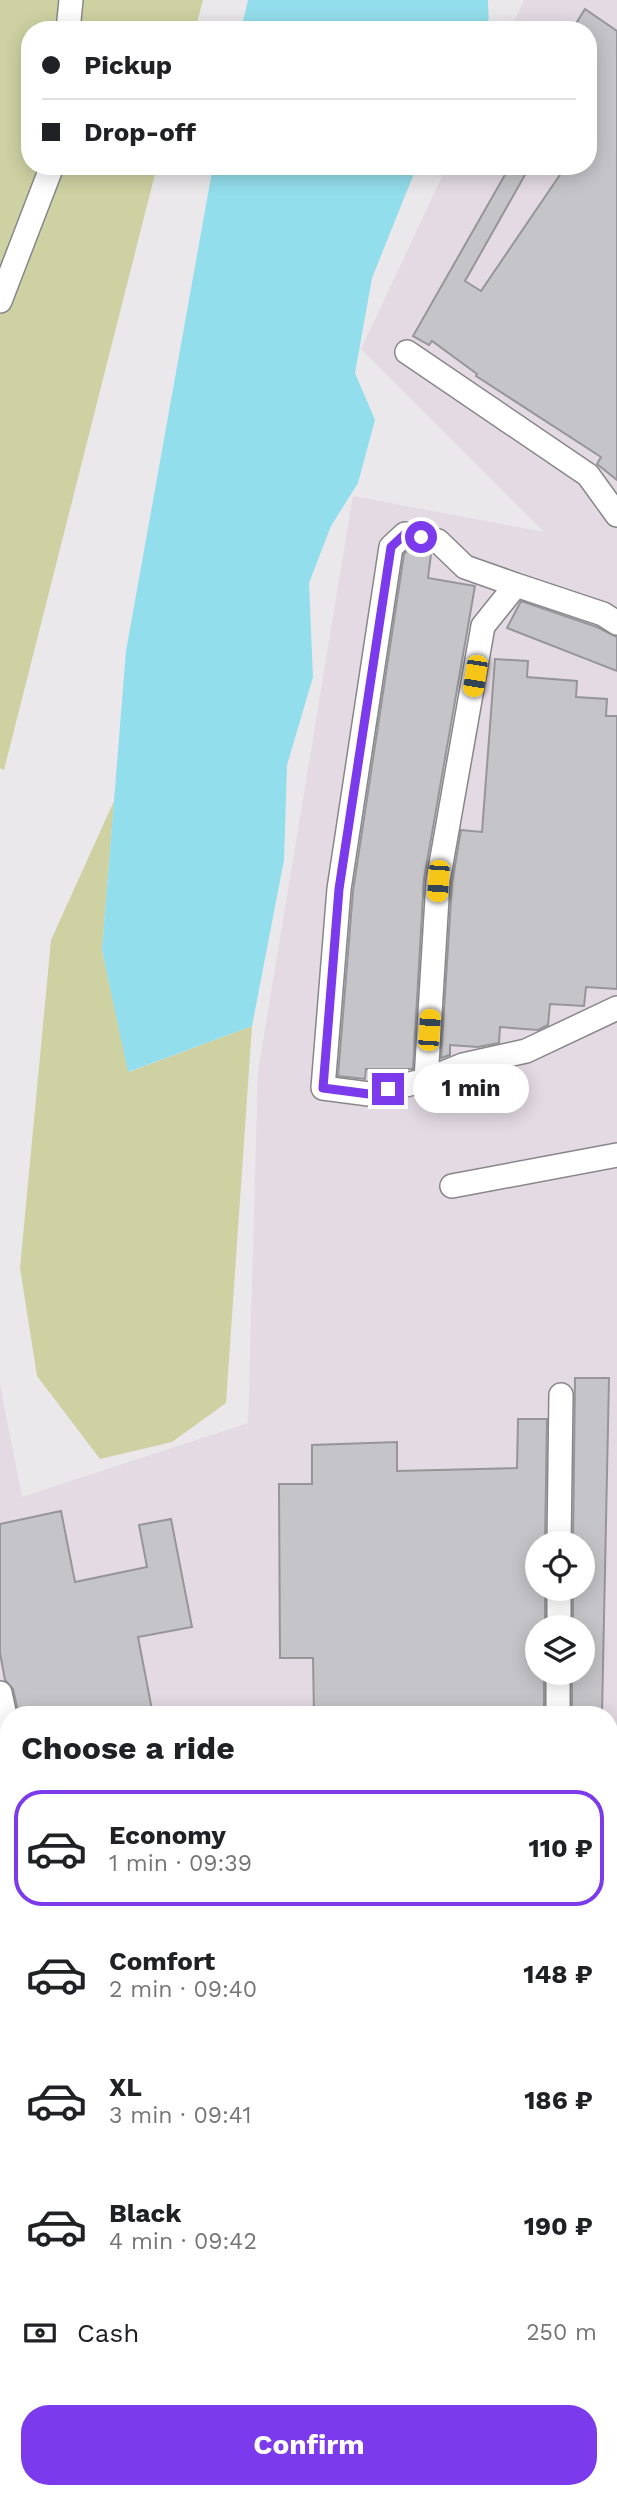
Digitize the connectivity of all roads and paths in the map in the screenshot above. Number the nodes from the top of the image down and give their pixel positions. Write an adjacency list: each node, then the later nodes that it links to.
1 (71, 0): 2 (street)
2 (69, 21)
3 (49, 175): 4 (street)
4 (0, 301)
5 (407, 352): 6 (street)
6 (617, 515)
7 (516, 585): 8 (street); 10 (street); 10 (street)
8 (617, 623)
9 (617, 1008): 10 (street)
10 (426, 1080)
11 (617, 1155): 12 (street)
12 (452, 1186)
13 (561, 1395): 14 (street)
14 (559, 1531)
15 (558, 1685): 16 (street)
16 (558, 1706)

